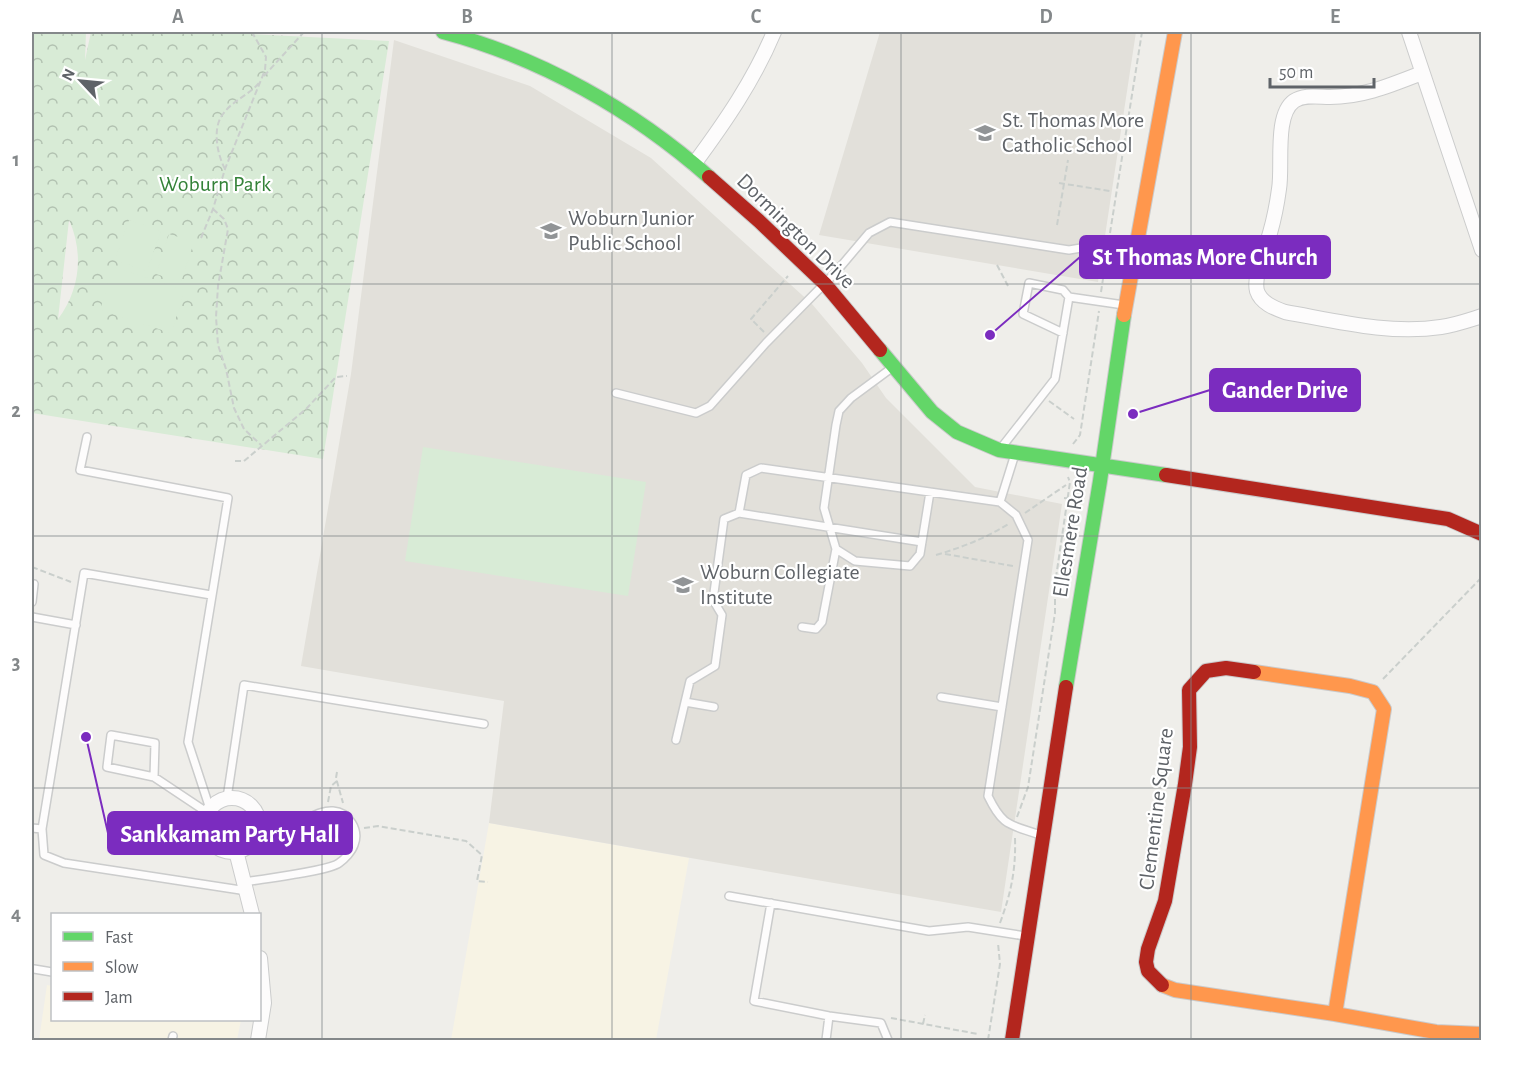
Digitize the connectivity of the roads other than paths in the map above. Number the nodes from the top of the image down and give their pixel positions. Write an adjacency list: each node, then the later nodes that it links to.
1 (443, 32): 6 (street, Dormington Drive)
2 (774, 32): 6 (street)
3 (1175, 32): 7 (street, Ellesmere Road)
4 (1409, 32): 5 (street)
5 (1422, 73): 8 (street); 12 (street)
6 (694, 164): 9 (street, Dormington Drive)
7 (1136, 248): 9 (lane); 11 (street, Ellesmere Road)
8 (1482, 250)
9 (825, 284): 14 (street, Dormington Drive); 15 (lane)
10 (1070, 297): 11 (lane); 13 (lane); 13 (lane)
11 (1125, 305): 19 (street, Ellesmere Road)
12 (1482, 316)
13 (1063, 333): 17 (lane)
14 (892, 367): 17 (street, Dormington Drive); 20 (lane)
15 (616, 393)
16 (87, 437): 29 (lane)
17 (999, 450): 18 (street, Dormington Drive)
18 (1016, 452): 19 (street, Dormington Drive); 22 (lane)
19 (1102, 464): 25 (street, Dormington Drive); 46 (street, Ellesmere Road)
20 (828, 477): 21 (lane); 23 (lane); 24 (lane)
21 (930, 492): 22 (lane); 26 (lane)
22 (1000, 502): 37 (lane)
23 (739, 513): 24 (lane); 35 (lane)
24 (830, 528): 26 (lane); 27 (lane)
25 (1482, 534)
26 (922, 542): 27 (lane)
27 (836, 549): 33 (lane)
28 (34, 584): 30 (lane)
29 (212, 595): 32 (lane); 42 (lane)
30 (32, 602)
31 (32, 617): 32 (lane)
32 (76, 625): 44 (lane)
33 (802, 627)
34 (941, 697): 37 (lane)
35 (686, 702): 36 (lane); 39 (lane)
36 (714, 707)
37 (1002, 707): 46 (lane)
38 (484, 724): 41 (lane)
39 (676, 740)
40 (154, 777): 40 (lane); 42 (lane)
41 (227, 798): 42 (street); 45 (street)
42 (209, 811): 47 (street)
43 (32, 828): 44 (lane)
44 (42, 830): 48 (lane)
45 (258, 830): 47 (street); 48 (lane)
46 (1042, 836): 52 (street, Ellesmere Road)
47 (236, 851): 48 (street)
48 (246, 887): 51 (street)
49 (729, 896): 50 (lane)
50 (771, 903): 52 (lane); 58 (lane)
51 (252, 913)
52 (1028, 937): 64 (street, Ellesmere Road)
53 (34, 969): 54 (lane)
54 (51, 972)
55 (261, 980): 56 (street)
56 (262, 1003)
57 (1335, 1014): 57 (street, Clementine Square); 60 (street, Clementine Square)
58 (829, 1016): 62 (lane); 63 (lane)
59 (260, 1021): 61 (street)
60 (1482, 1034)
61 (258, 1041)
62 (826, 1041)
63 (888, 1041)
64 (1012, 1041)

